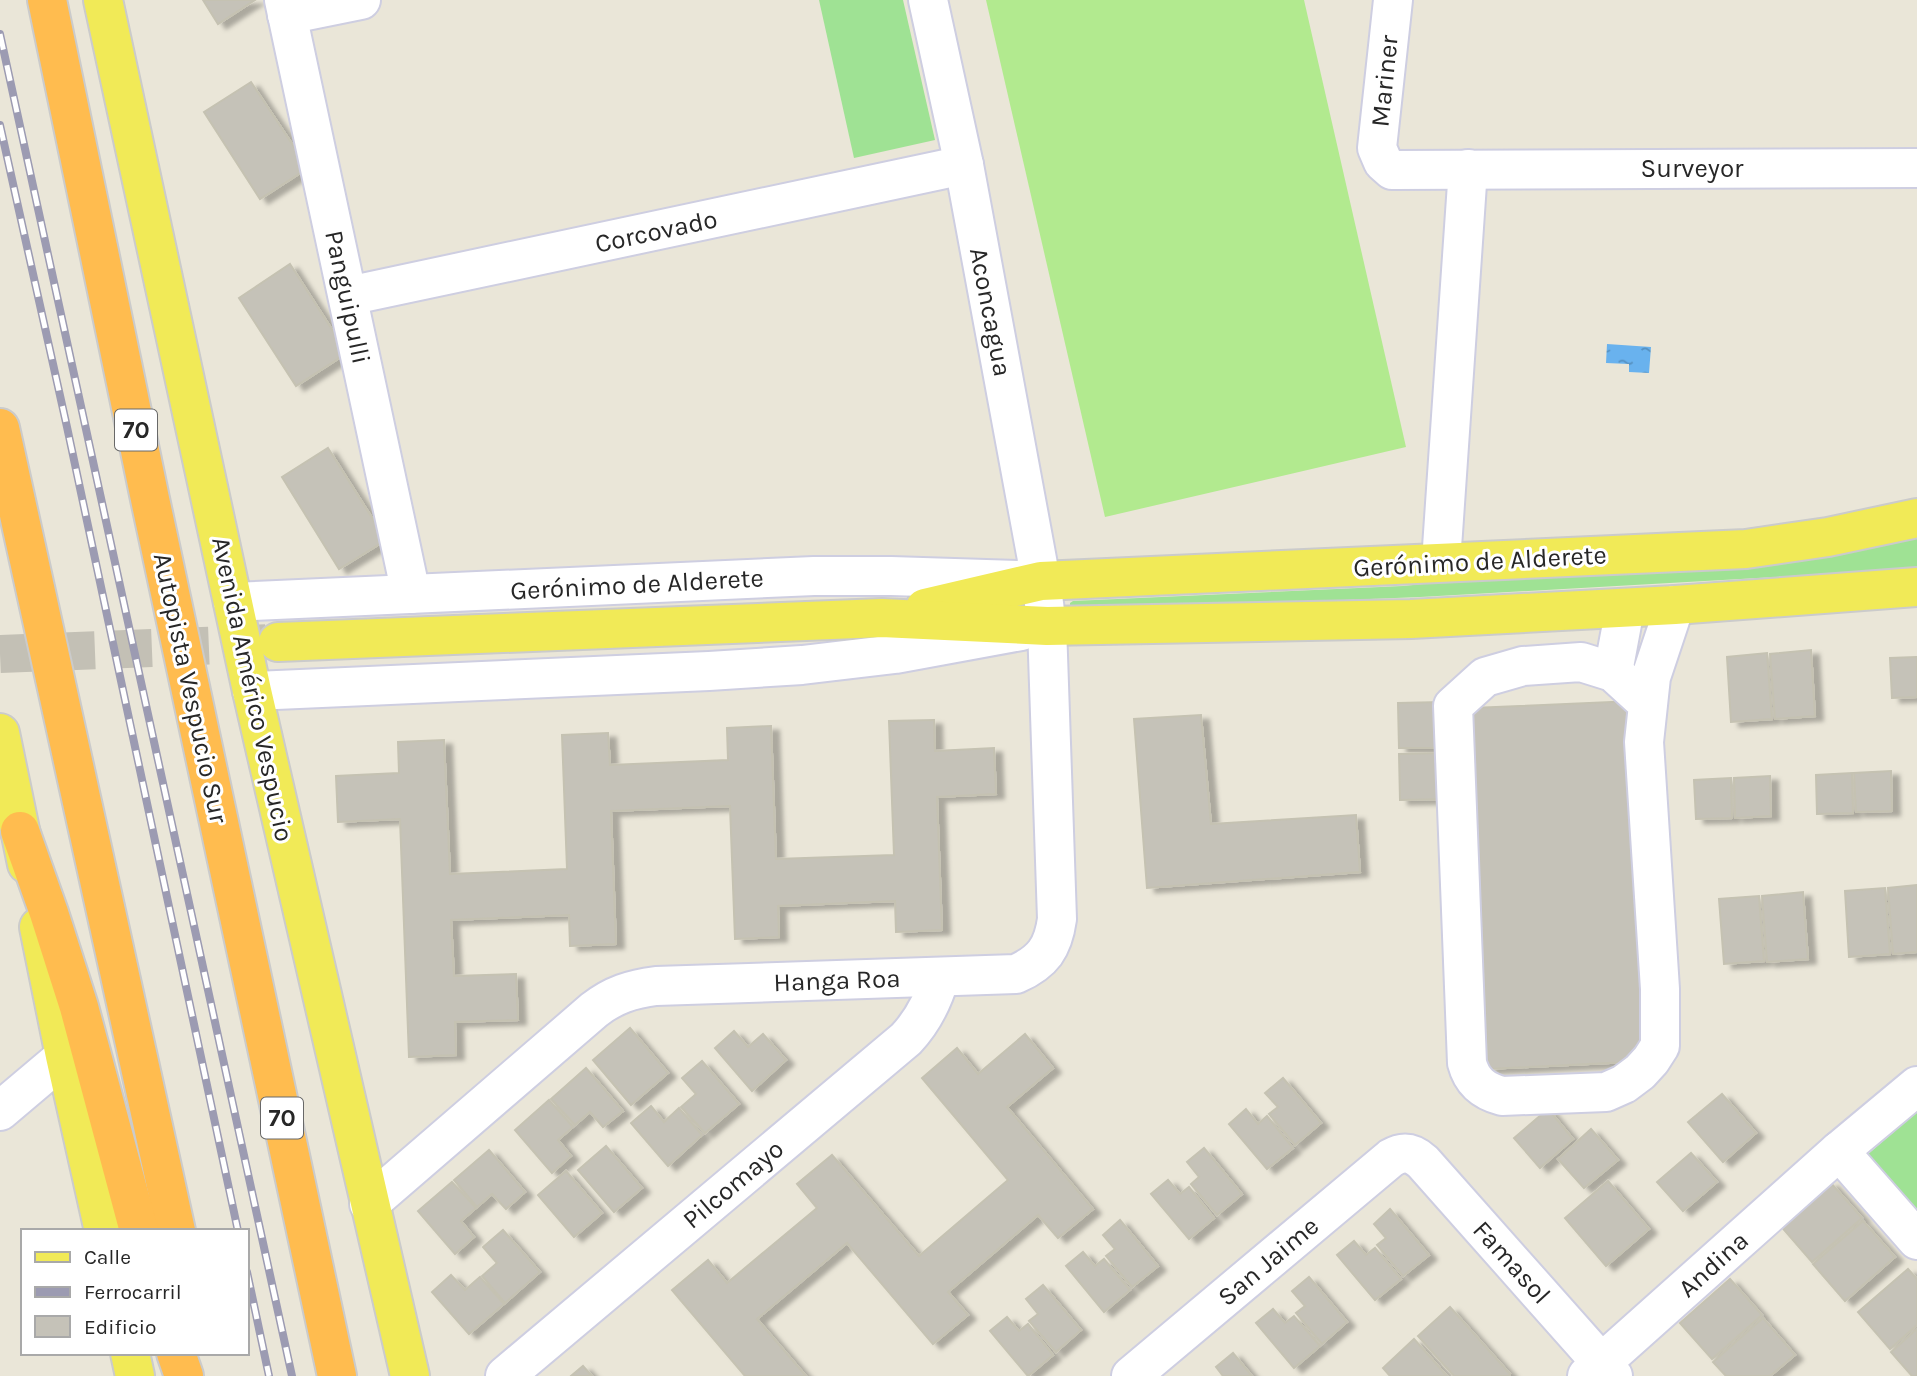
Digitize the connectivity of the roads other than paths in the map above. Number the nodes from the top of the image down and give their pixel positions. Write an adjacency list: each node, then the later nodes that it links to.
1 (47, 0): 47 (highway, Autopista Vespucio Sur / 70)
2 (103, 0): 18 (main road, Avenida Américo Vespucio)
3 (360, 0): 6 (street)
4 (928, 0): 8 (street, Aconcagua)
5 (1393, 0): 7 (street, Mariner)
6 (286, 8): 11 (street, Panguipulli)
7 (1383, 162): 10 (street, Surveyor)
8 (964, 165): 11 (street, Corcovado); 15 (street, Aconcagua)
9 (1917, 168): 10 (street, Surveyor)
10 (1468, 169): 14 (street)
11 (348, 296): 17 (street, Panguipulli)
12 (0, 428): 38 (highway)
13 (1917, 518): 14 (main road, Gerónimo de Alderete)
14 (1441, 562): 15 (main road, Gerónimo de Alderete)
15 (1041, 580): 17 (street, Gerónimo de Alderete); 21 (main road, Gerónimo de Alderete); 22 (street, Aconcagua)
16 (1917, 587): 19 (main road, Gerónimo de Alderete)
17 (411, 594): 18 (street, Gerónimo de Alderete)
18 (233, 601): 25 (main road, Avenida Américo Vespucio)
19 (1675, 605): 20 (main road, Gerónimo de Alderete); 26 (street)
20 (1625, 608): 22 (main road, Gerónimo de Alderete); 24 (street)
21 (882, 618): 22 (main road, Gerónimo de Alderete); 23 (main road, Gerónimo de Alderete)
22 (1047, 626): 25 (street, Gerónimo de Alderete); 29 (street, Hanga Roa)
23 (278, 642)
24 (1613, 672): 26 (street); 26 (street)
25 (252, 691): 35 (main road, Avenida Américo Vespucio)
26 (1648, 704)
27 (0, 733): 28 (main road)
28 (10, 810): 30 (main road); 37 (highway)
29 (940, 977): 35 (street, Hanga Roa); 49 (street, Pilcomayo)
30 (65, 1056): 32 (street); 36 (main road)
31 (1917, 1086): 33 (street, Andina)
32 (0, 1111)
33 (1839, 1151): 39 (street); 43 (street, Andina)
34 (1408, 1153): 43 (street, Famasol); 50 (street, San Jaime)
35 (369, 1204): 48 (main road, Avenida Américo Vespucio)
36 (104, 1229)
37 (138, 1229)
38 (176, 1229)
39 (1914, 1232)
40 (131, 1355): 44 (main road)
41 (177, 1355): 45 (highway)
42 (203, 1355): 46 (highway)
43 (1601, 1372)
44 (135, 1376)
45 (184, 1376)
46 (208, 1376)
47 (337, 1376)
48 (410, 1376)
49 (505, 1376)
50 (1131, 1376)

